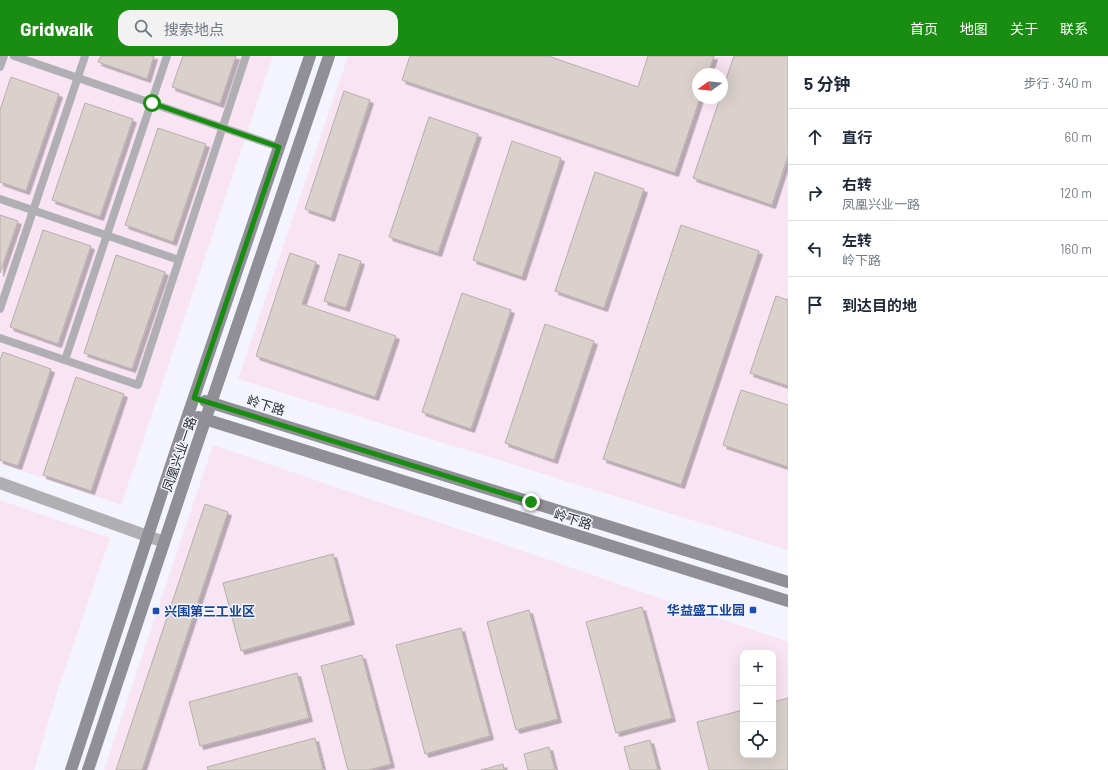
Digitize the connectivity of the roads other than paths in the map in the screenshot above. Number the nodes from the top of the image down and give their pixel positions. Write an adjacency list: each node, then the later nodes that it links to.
1 (4, 56): 8 (lane)
2 (14, 56): 9 (lane)
3 (85, 56): 9 (lane)
4 (167, 56): 10 (lane)
5 (246, 56): 11 (lane)
6 (310, 56): 12 (street, 凤凰兴业一路)
7 (329, 56): 21 (street, 凤凰兴业一路)
8 (0, 67)
9 (78, 78): 10 (lane); 14 (lane)
10 (152, 103): 11 (lane); 15 (lane)
11 (223, 127): 12 (lane); 16 (lane)
12 (279, 147): 20 (street, 凤凰兴业一路)
13 (0, 199): 14 (lane)
14 (33, 210): 15 (lane); 17 (lane)
15 (107, 235): 16 (lane); 19 (lane)
16 (179, 260): 19 (lane)
17 (0, 309)
18 (0, 338): 19 (lane)
19 (65, 360)
20 (194, 398): 21 (street, 岭下路); 22 (street, 凤凰兴业一路)
21 (211, 403): 23 (street, 凤凰兴业一路); 27 (street, 岭下路)
22 (189, 414): 23 (street, 岭下路); 25 (street, 凤凰兴业一路)
23 (206, 419): 26 (street, 凤凰兴业一路); 28 (street, 岭下路)
24 (0, 483): 25 (street)
25 (148, 536): 26 (street); 29 (street, 凤凰兴业一路)
26 (164, 542): 30 (street, 凤凰兴业一路)
27 (788, 582)
28 (788, 600)
29 (71, 770)
30 (88, 770)

